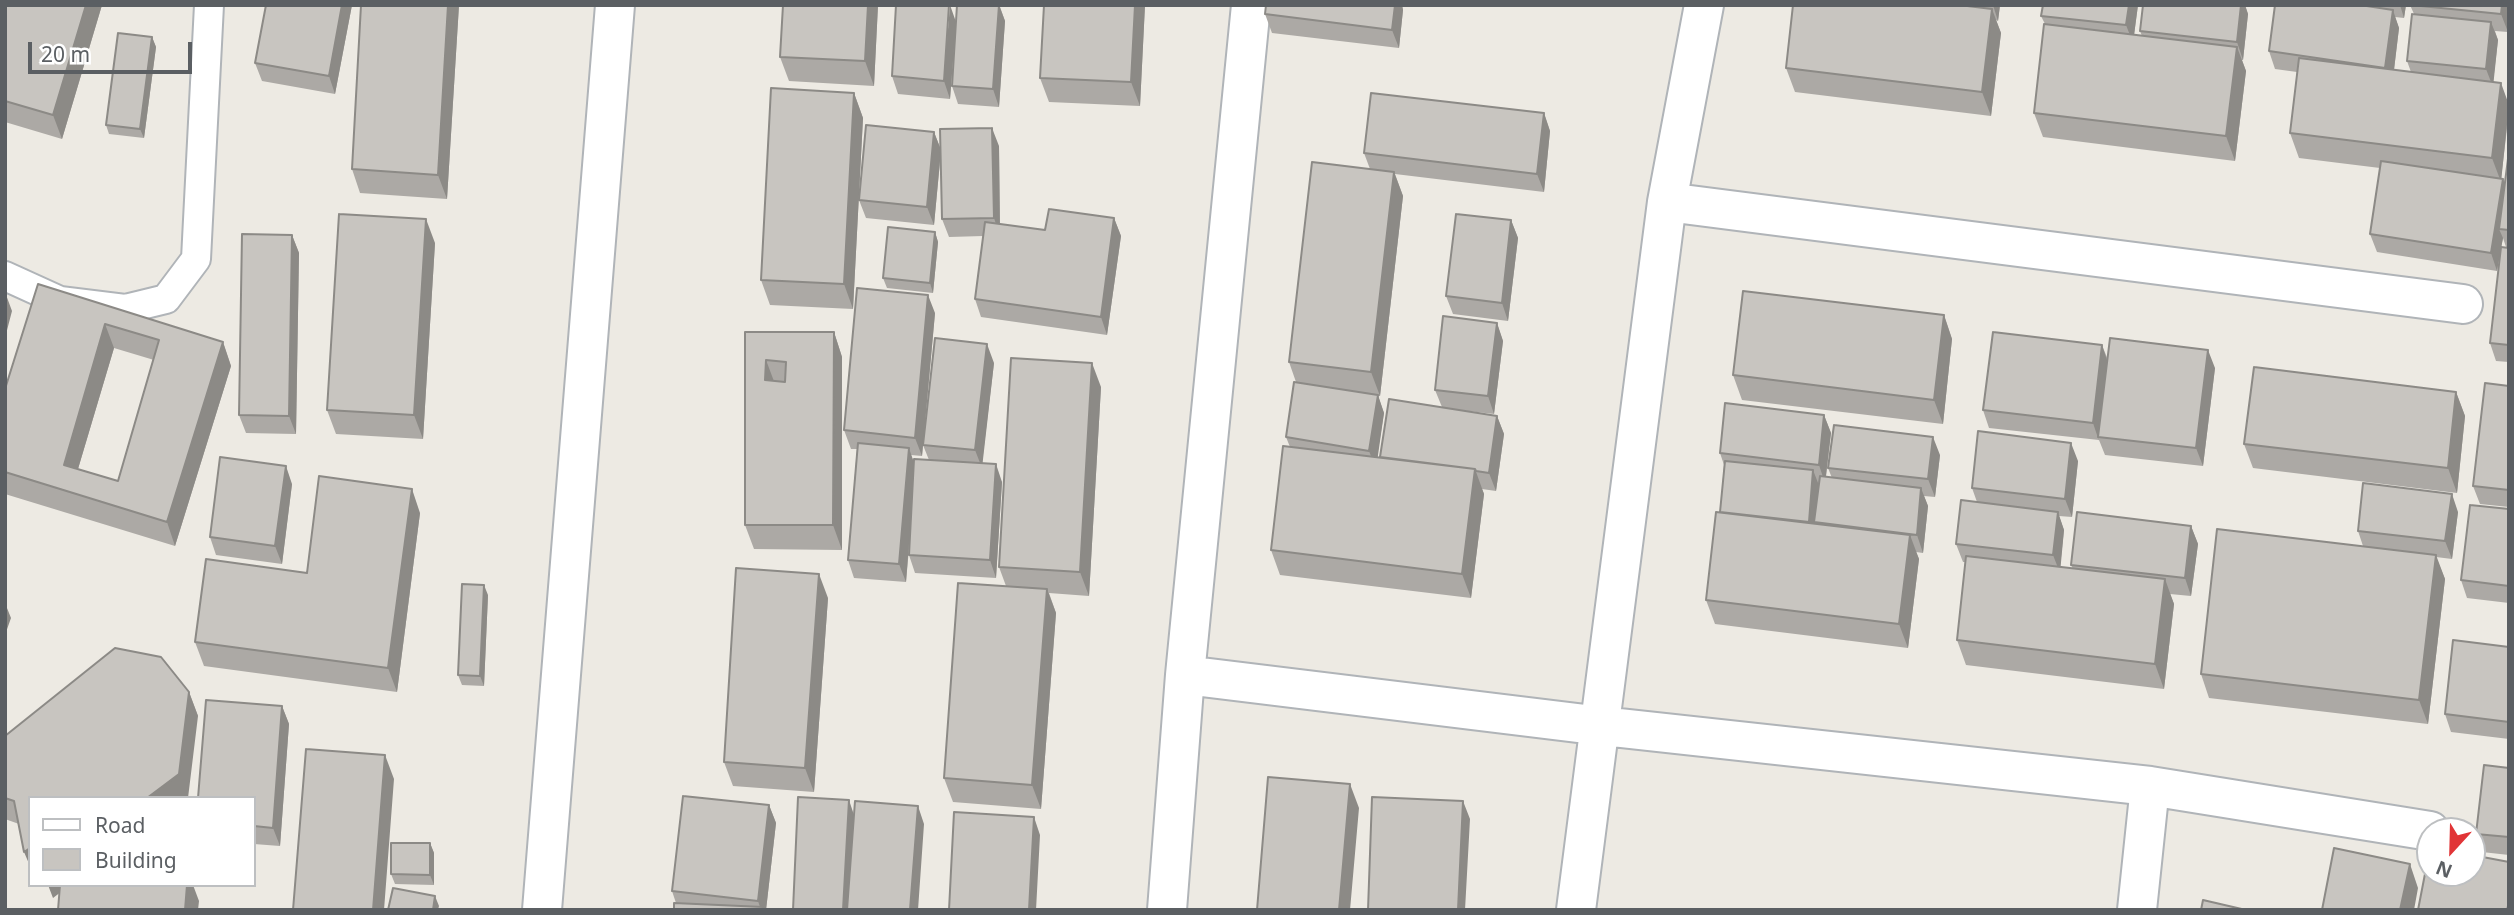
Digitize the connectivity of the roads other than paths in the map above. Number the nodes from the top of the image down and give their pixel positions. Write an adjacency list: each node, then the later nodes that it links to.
1 (209, 5): 6 (lane)
2 (615, 5): 12 (street)
3 (1251, 5): 8 (street)
4 (1704, 5): 5 (street)
5 (1667, 202): 7 (street); 9 (street)
6 (5, 276)
7 (2463, 304)
8 (1185, 675): 9 (street); 13 (street)
9 (1602, 726): 10 (street); 14 (street)
10 (2150, 786): 11 (street); 15 (street)
11 (2416, 829)
12 (542, 910)
13 (1167, 910)
14 (1576, 910)
15 (2137, 910)

